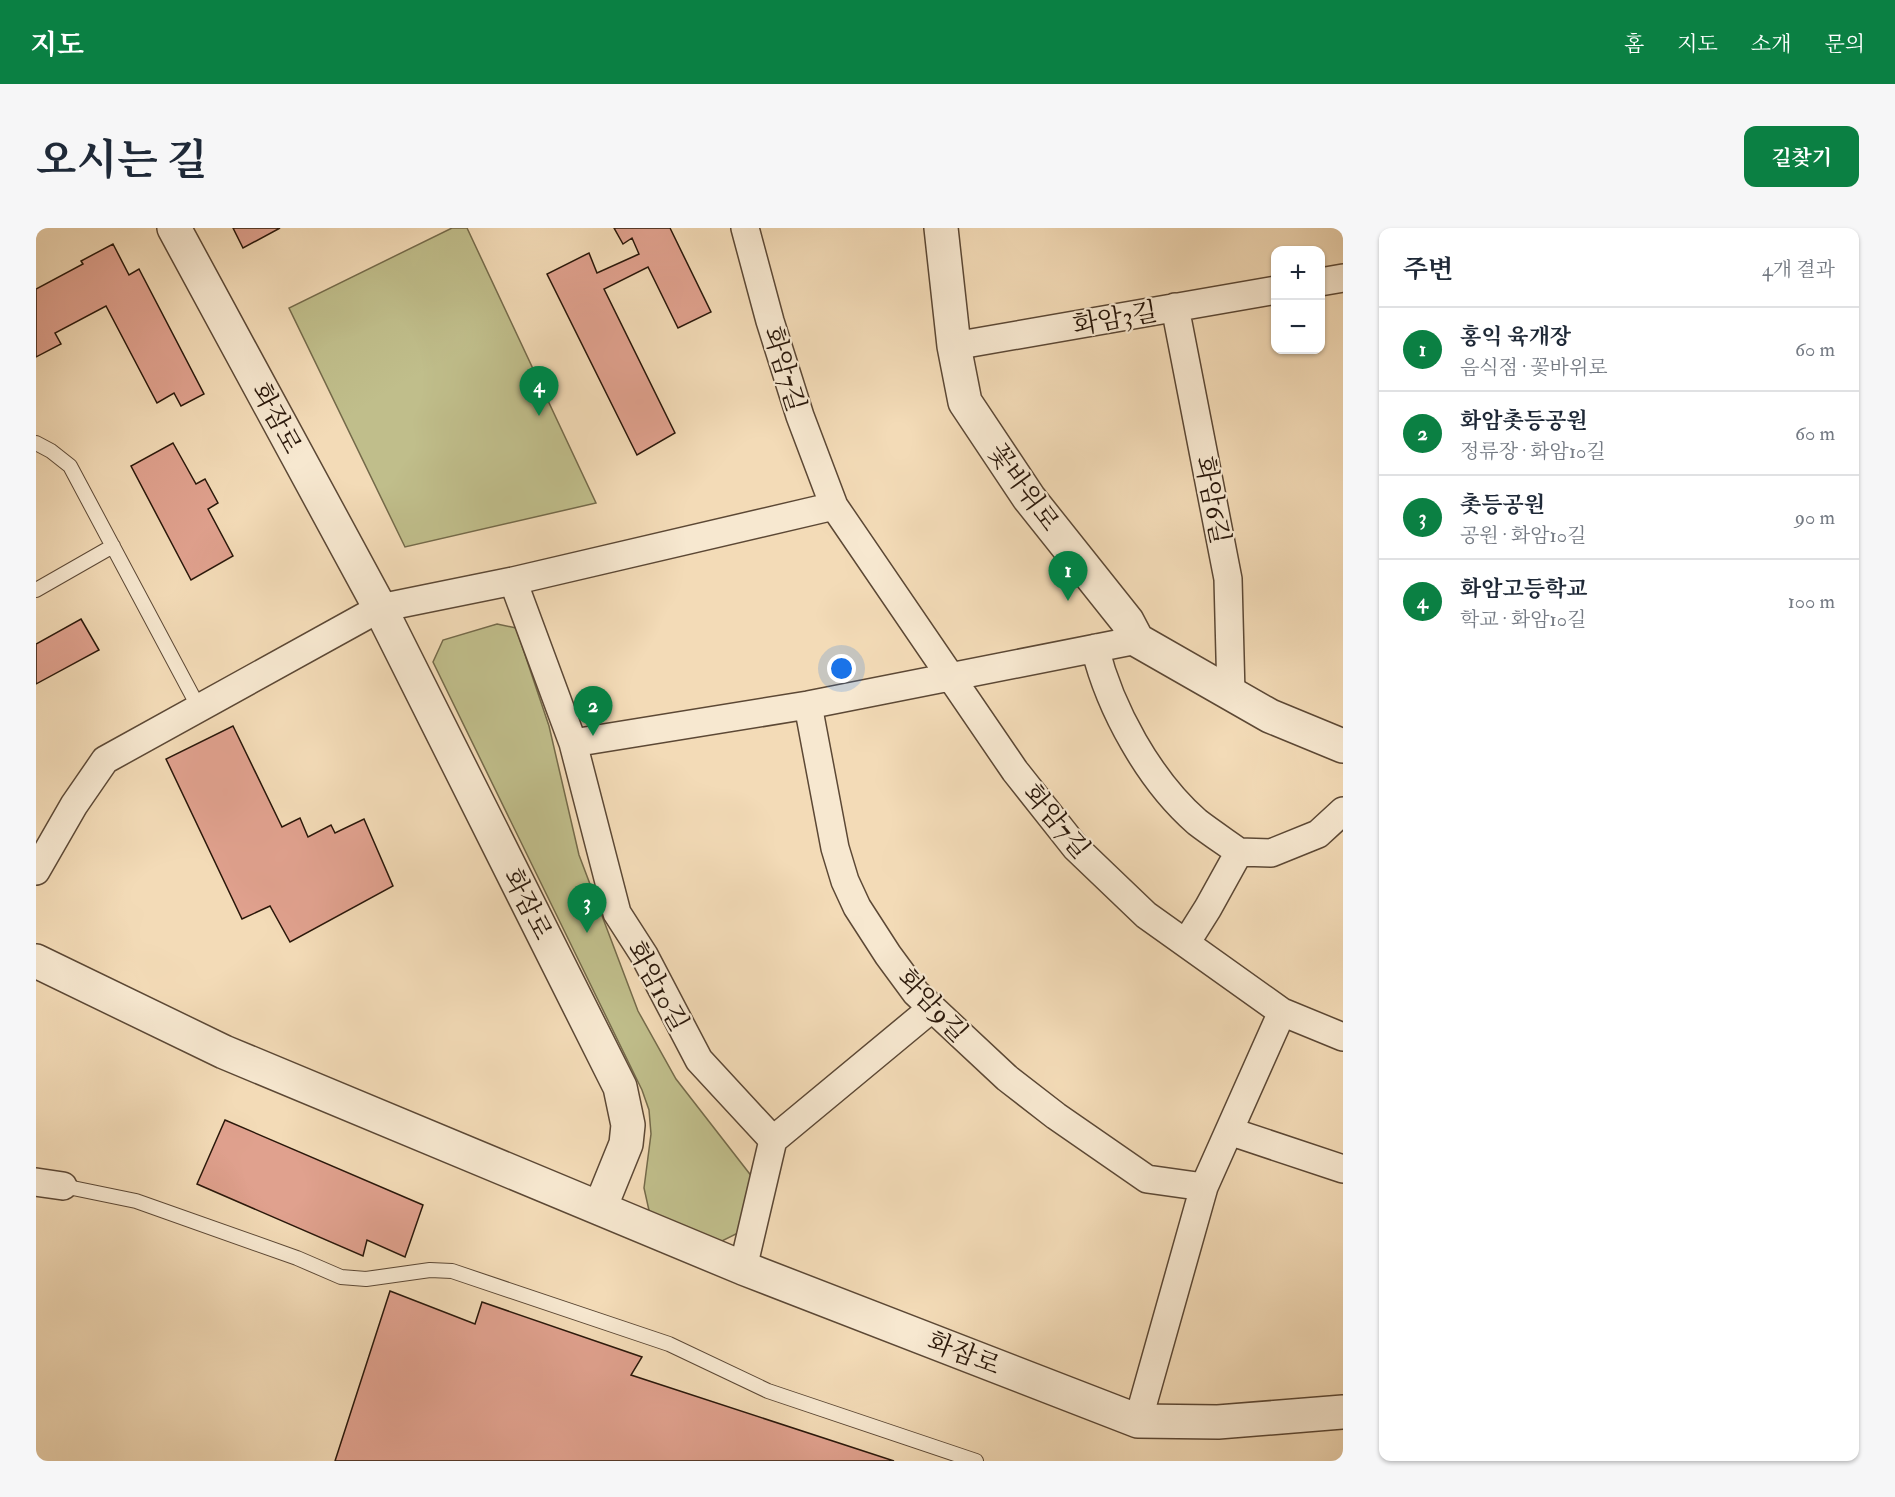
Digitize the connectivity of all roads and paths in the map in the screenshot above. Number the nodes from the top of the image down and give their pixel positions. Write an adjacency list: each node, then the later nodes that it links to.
1 (174, 228): 14 (street, 화잠로)
2 (745, 228): 10 (street, 화암7길)
3 (941, 228): 8 (street, 꽃바위로)
4 (1343, 278): 5 (street)
5 (1325, 281)
6 (1271, 291): 7 (street, 화암3길)
7 (1175, 307): 8 (street, 화암3길); 18 (street, 화암6길)
8 (954, 346): 15 (street, 꽃바위로)
9 (36, 443): 11 (lane)
10 (834, 506): 12 (street); 17 (street, 화암7길)
11 (113, 546): 13 (lane); 20 (lane)
12 (513, 581): 14 (street); 21 (street, 화암10길)
13 (36, 590)
14 (380, 608): 20 (street); 37 (street, 화잠로)
15 (1137, 640): 16 (street); 18 (street, 꽃바위로)
16 (1095, 648): 17 (street); 24 (street)
17 (951, 677): 19 (street); 26 (street, 화암7길)
18 (1231, 694): 22 (street, 꽃바위로)
19 (808, 705): 21 (street); 28 (street, 화암9길)
20 (199, 708): 25 (street)
21 (573, 743): 32 (street, 화암10길)
22 (1343, 746)
23 (1343, 811): 24 (street)
24 (1239, 852): 26 (street)
25 (36, 871)
26 (1186, 943): 29 (street, 화암7길)
27 (36, 961): 37 (street, 화잠로)
28 (931, 1009): 32 (street); 36 (street, 화암9길)
29 (1282, 1012): 30 (street, 화암7길); 31 (street)
30 (1343, 1037)
31 (1229, 1131): 33 (street); 36 (street)
32 (772, 1140): 38 (street)
33 (1343, 1169)
34 (36, 1182): 35 (street)
35 (63, 1186): 41 (lane)
36 (1204, 1187): 40 (street)
37 (600, 1208): 38 (street, 화잠로)
38 (743, 1268): 40 (street, 화잠로)
39 (1343, 1412): 40 (street, 화잠로)
40 (1138, 1421)
41 (976, 1461)

